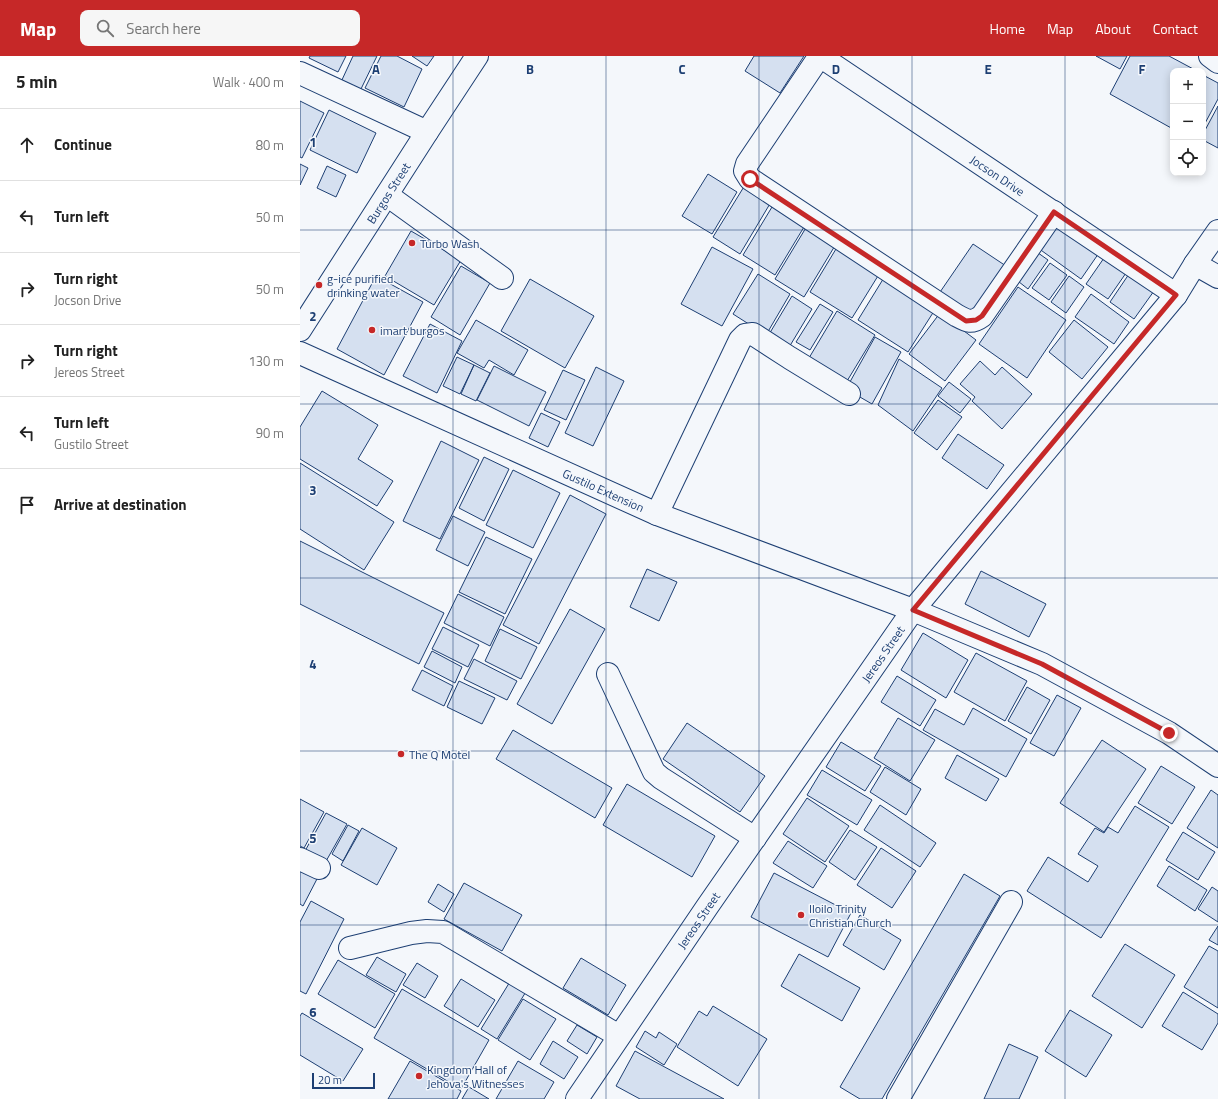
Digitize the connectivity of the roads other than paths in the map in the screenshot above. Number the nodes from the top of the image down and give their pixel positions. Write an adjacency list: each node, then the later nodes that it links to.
1 (477, 56): 6 (street, Burgos Street)
2 (819, 56): 8 (street, Jocson Drive); 8 (street)
3 (1210, 56): 4 (street)
4 (1218, 62)
5 (300, 73): 6 (street)
6 (427, 132): 7 (street, Burgos Street)
7 (387, 195): 12 (street); 14 (street, Burgos Street)
8 (1054, 212): 13 (street, Jocson Drive)
9 (1218, 231): 10 (street, Jereos Street)
10 (1195, 264): 11 (street); 13 (street, Jereos Street)
11 (1218, 277)
12 (502, 278)
13 (1176, 295): 18 (street, Jereos Street)
14 (300, 330)
15 (300, 353): 17 (street, Gustilo Extension)
16 (849, 394): 17 (street)
17 (657, 514): 18 (street, Gustilo Extension)
18 (913, 610): 20 (street, Gustilo Extension); 21 (street, Jereos Street)
19 (608, 674): 21 (street)
20 (1218, 766)
21 (754, 838): 24 (street, Jereos Street)
22 (1011, 902): 26 (street)
23 (350, 948): 24 (street)
24 (619, 1036): 25 (street, Jereos Street)
25 (577, 1099)
26 (898, 1099)

